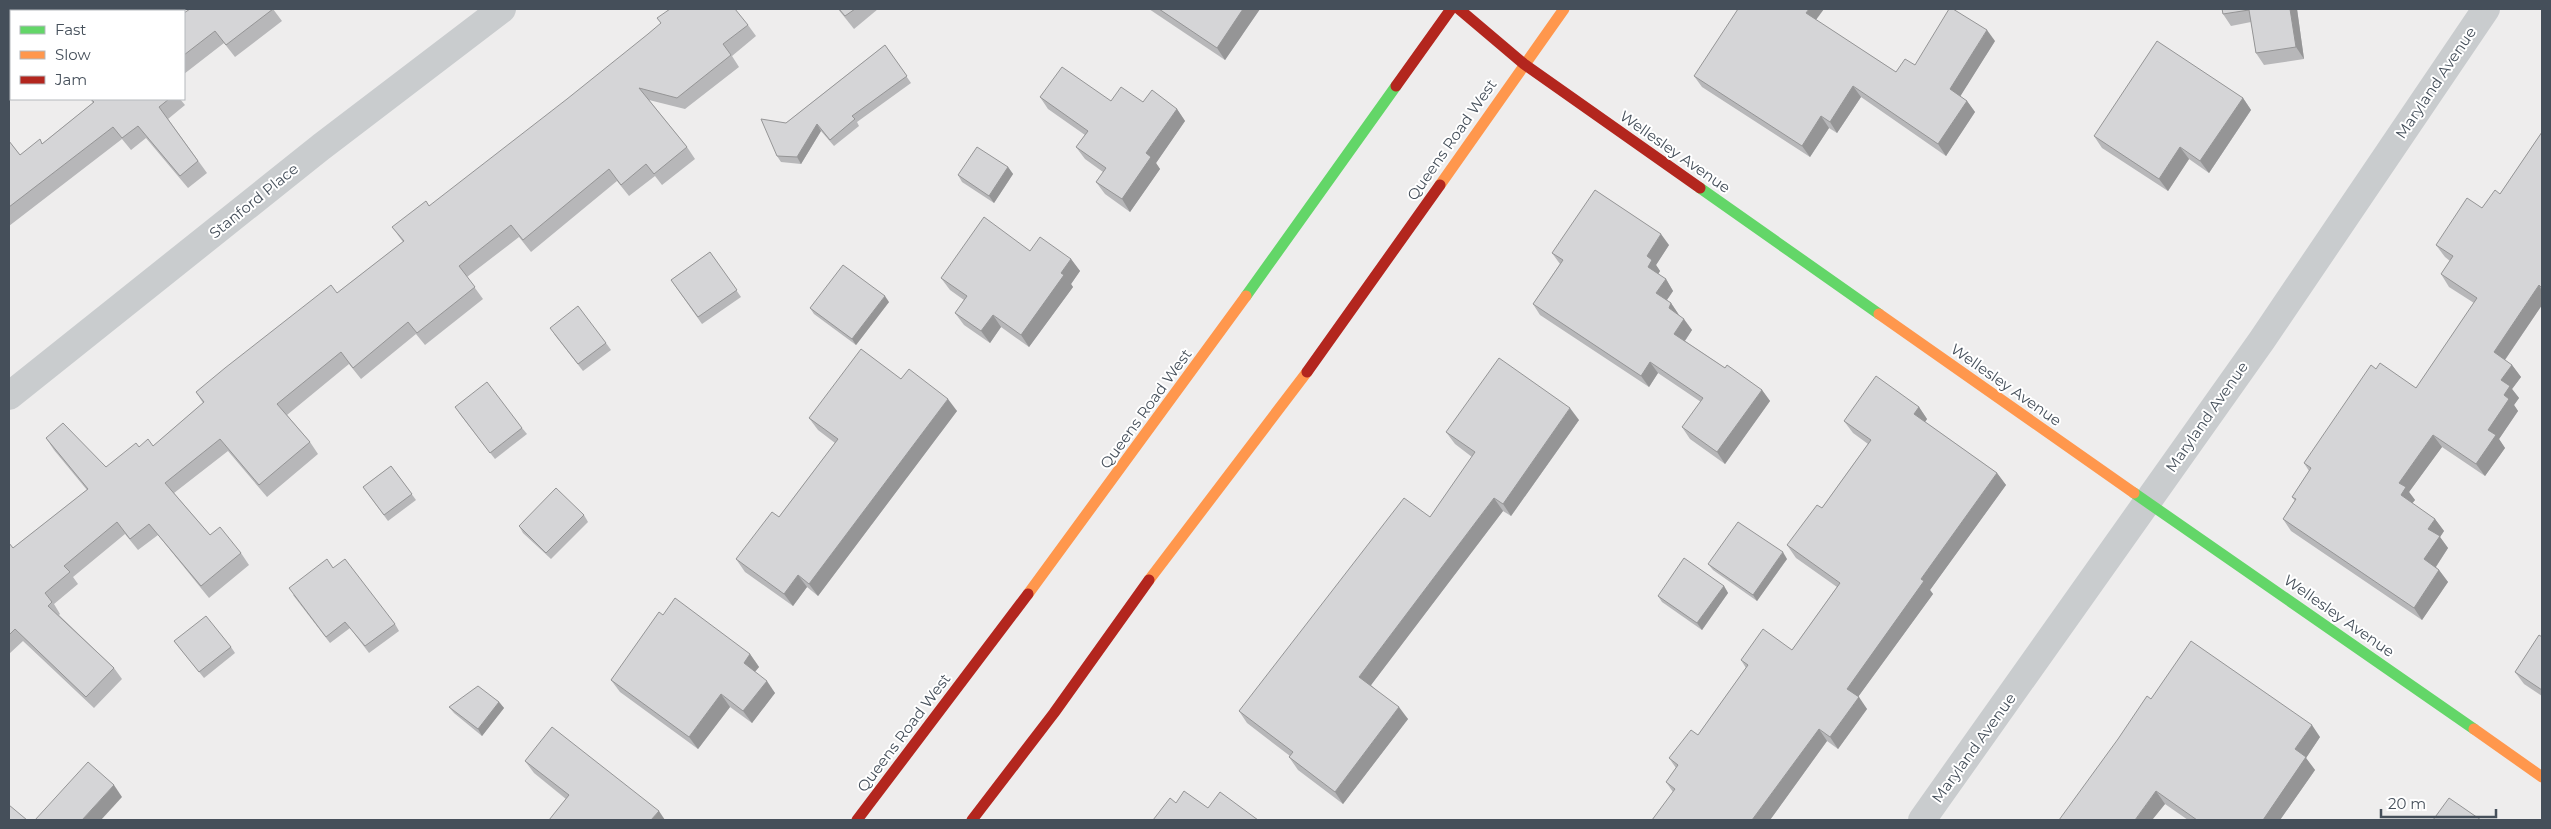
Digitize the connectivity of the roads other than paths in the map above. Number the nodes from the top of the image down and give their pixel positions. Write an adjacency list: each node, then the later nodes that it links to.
1 (502, 9): 7 (street, Stanford Place)
2 (1452, 9): 10 (street, Queens Road West)
3 (1459, 9): 6 (street, Wellesley Avenue)
4 (1564, 9): 6 (street, Queens Road West)
5 (2486, 9): 8 (street, Maryland Avenue)
6 (1524, 64): 8 (street, Wellesley Avenue); 11 (street, Queens Road West)
7 (9, 396)
8 (2147, 502): 9 (street, Wellesley Avenue); 12 (street, Maryland Avenue)
9 (2542, 777)
10 (857, 820)
11 (972, 820)
12 (1922, 820)

